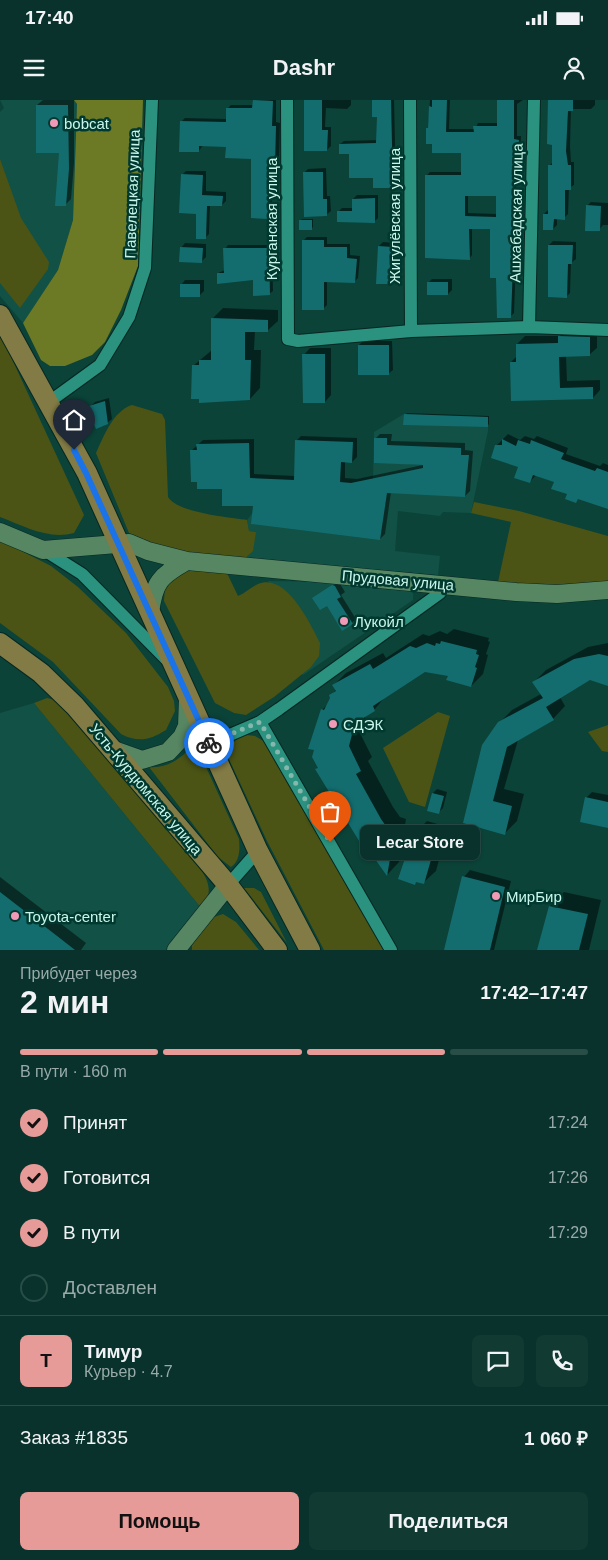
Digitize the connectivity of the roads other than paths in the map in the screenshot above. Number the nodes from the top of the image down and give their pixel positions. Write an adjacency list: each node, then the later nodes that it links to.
1 (152, 100): 9 (street, Павелецкая улица)
2 (287, 100): 8 (street, Курганская улица)
3 (410, 100): 8 (street, Жигулёвская улица)
4 (534, 100): 6 (street, Ашхабадская улица)
5 (0, 315): 9 (main road)
6 (529, 327): 7 (street); 8 (street)
7 (608, 330)
8 (410, 331)
9 (49, 402): 11 (main road)
10 (0, 532): 12 (main road)
11 (118, 544): 12 (main road, Прудовая улица); 13 (main road, Прудовая улица); 16 (main road)
12 (43, 550): 18 (street)
13 (187, 561): 14 (main road, Прудовая улица); 16 (main road)
14 (442, 584): 15 (main road, Прудовая улица); 20 (street)
15 (608, 590)
16 (150, 613): 18 (main road)
17 (0, 643): 22 (main road, Усть-Курдюмская улица)
18 (175, 668): 19 (main road)
19 (188, 698): 21 (main road); 22 (main road)
20 (260, 722): 21 (street); 28 (street)
21 (209, 744): 23 (main road)
22 (111, 749): 24 (main road, Усть-Курдюмская улица)
23 (258, 851): 24 (street); 27 (main road)
24 (228, 885): 25 (main road); 26 (main road, Усть-Курдюмская улица)
25 (176, 950)
26 (277, 950)
27 (310, 950)
28 (391, 950)

